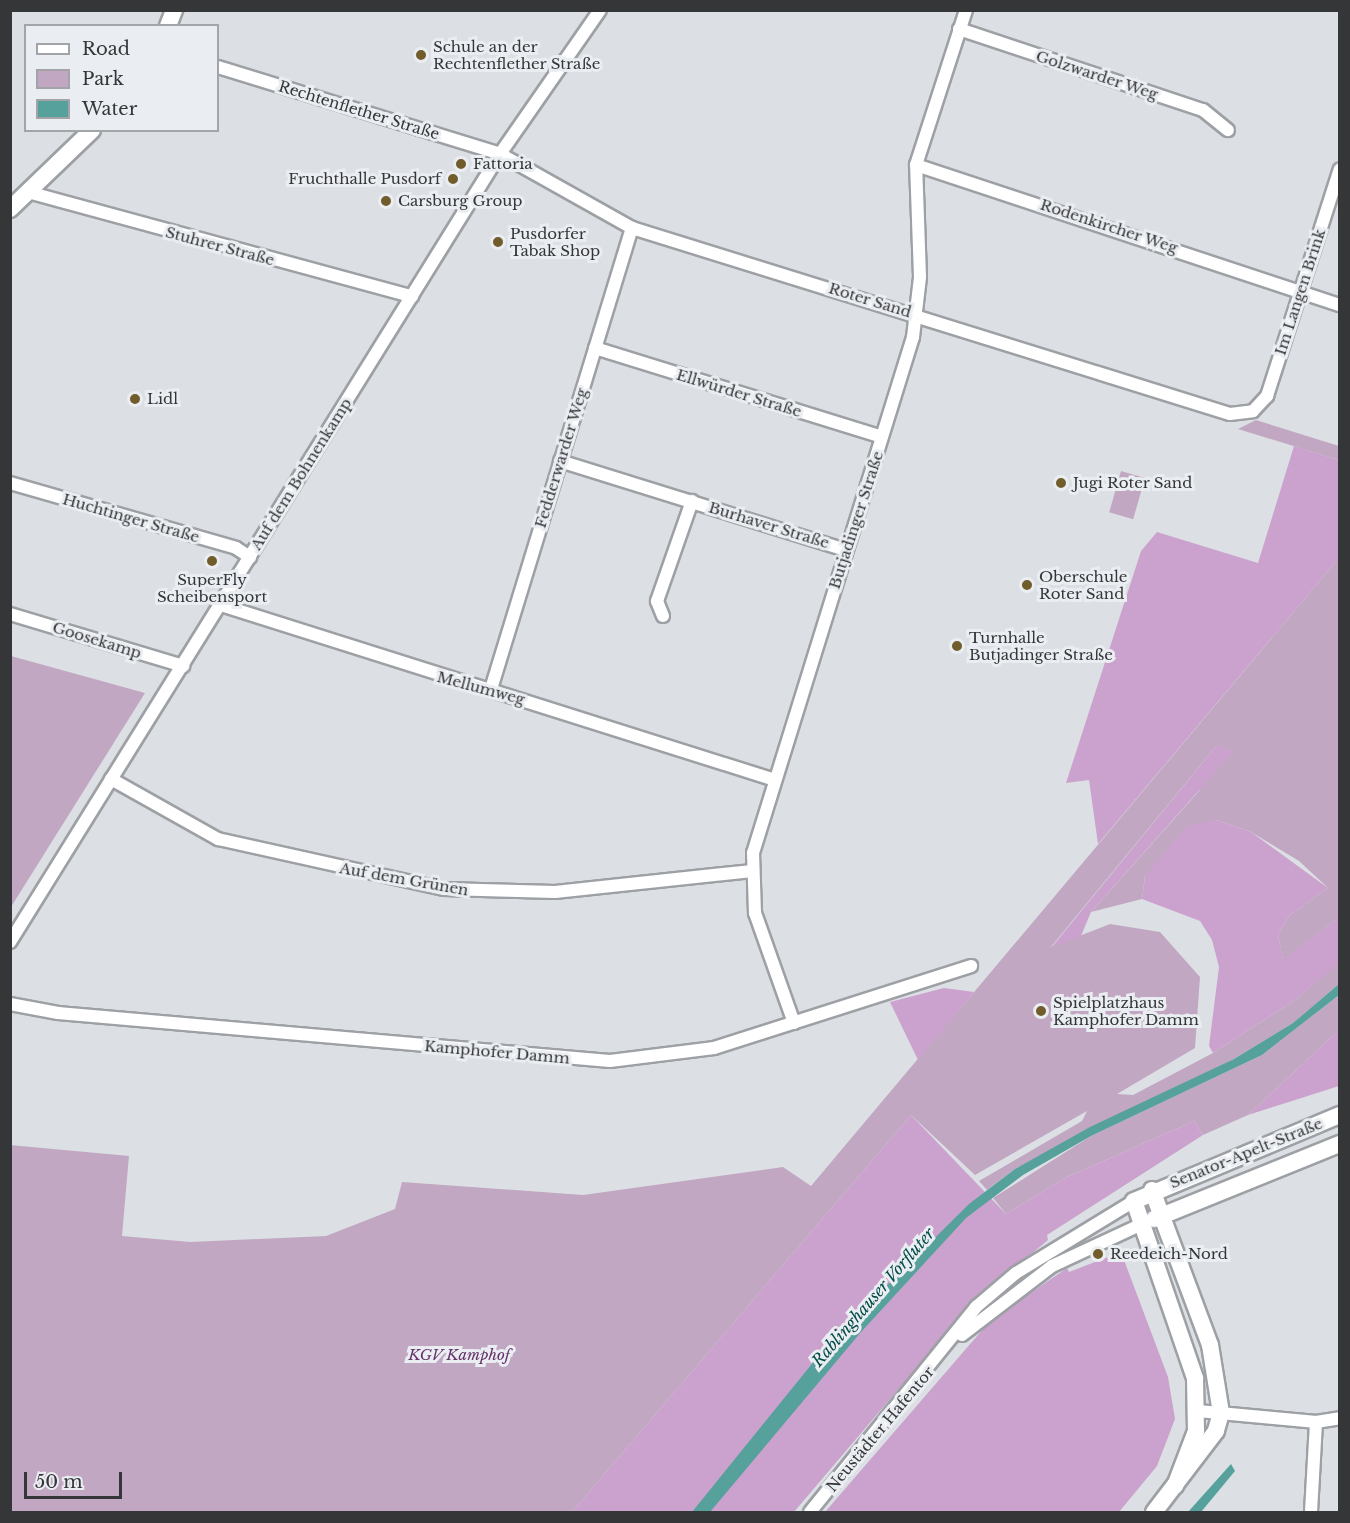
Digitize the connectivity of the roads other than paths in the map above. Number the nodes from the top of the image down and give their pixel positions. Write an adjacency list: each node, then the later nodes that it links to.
1 (600, 10): 7 (street, Auf dem Bohnenkamp)
2 (966, 10): 3 (street, Butjadinger Straße)
3 (959, 29): 5 (street, Golzwarder Weg); 8 (street, Butjadinger Straße)
4 (219, 67): 7 (street, Rechtenflether Straße)
5 (1228, 130)
6 (90, 132): 11 (street)
7 (500, 154): 13 (street, Roter Sand); 15 (street, Auf dem Bohnenkamp)
8 (916, 165): 14 (street, Rodenkircher Weg); 17 (street, Butjadinger Straße)
9 (1340, 169): 10 (street, Im Langen Brink)
10 (1338, 183): 14 (street, Im Langen Brink)
11 (28, 192): 12 (street); 15 (street, Stuhrer Straße)
12 (10, 209)
13 (632, 228): 17 (street, Roter Sand); 18 (street, Fedderwarder Weg)
14 (1300, 288): 16 (street, Rodenkircher Weg); 19 (street, Im Langen Brink)
15 (412, 296): 25 (street, Auf dem Bohnenkamp)
16 (1340, 305)
17 (916, 314): 19 (street, Roter Sand); 20 (street, Butjadinger Straße)
18 (595, 348): 20 (street, Ellwürder Straße); 21 (street, Fedderwarder Weg)
19 (1253, 411)
20 (882, 437): 24 (street, Butjadinger Straße)
21 (560, 461): 23 (street, Burhaver Straße); 30 (street, Fedderwarder Weg)
22 (10, 483): 25 (street, Huchtinger Straße)
23 (692, 501): 24 (street, Burhaver Straße); 28 (street, Burhaver Straße)
24 (846, 550): 32 (street, Butjadinger Straße)
25 (250, 557): 26 (street, Auf dem Bohnenkamp)
26 (221, 605): 29 (street, Auf dem Bohnenkamp); 30 (street, Mellumweg)
27 (10, 614): 29 (street, Goosekamp)
28 (663, 616)
29 (183, 666): 31 (street, Auf dem Bohnenkamp)
30 (491, 689): 32 (street, Mellumweg)
31 (111, 780): 33 (street, Auf dem Grünen); 34 (street, Auf dem Bohnenkamp)
32 (775, 780): 33 (street, Butjadinger Straße)
33 (750, 871): 37 (street, Butjadinger Straße)
34 (10, 942)
35 (971, 966): 37 (street, Kamphofer Damm)
36 (10, 1004): 37 (street, Kamphofer Damm)
37 (794, 1023)
38 (1340, 1115): 40 (street, Senator-Apelt-Straße)
39 (1340, 1144): 42 (street, Senator-Apelt-Straße)
40 (1152, 1190): 41 (street, Senator-Apelt-Straße); 42 (street, Senator-Apelt-Straße)
41 (1134, 1201): 43 (street); 44 (street, Neustädter Hafentor)
42 (1162, 1215): 43 (street, Senator-Apelt-Straße); 46 (street, Senator-Apelt-Straße)
43 (1142, 1224): 44 (street, Neustädter Hafentor); 45 (street)
44 (949, 1346): 50 (street, Neustädter Hafentor)
45 (1198, 1411): 46 (street); 49 (street)
46 (1221, 1413): 48 (street); 49 (street)
47 (1340, 1418): 48 (street)
48 (1316, 1422): 52 (street)
49 (1175, 1486): 51 (street)
50 (810, 1512)
51 (1154, 1512)
52 (1311, 1512)

